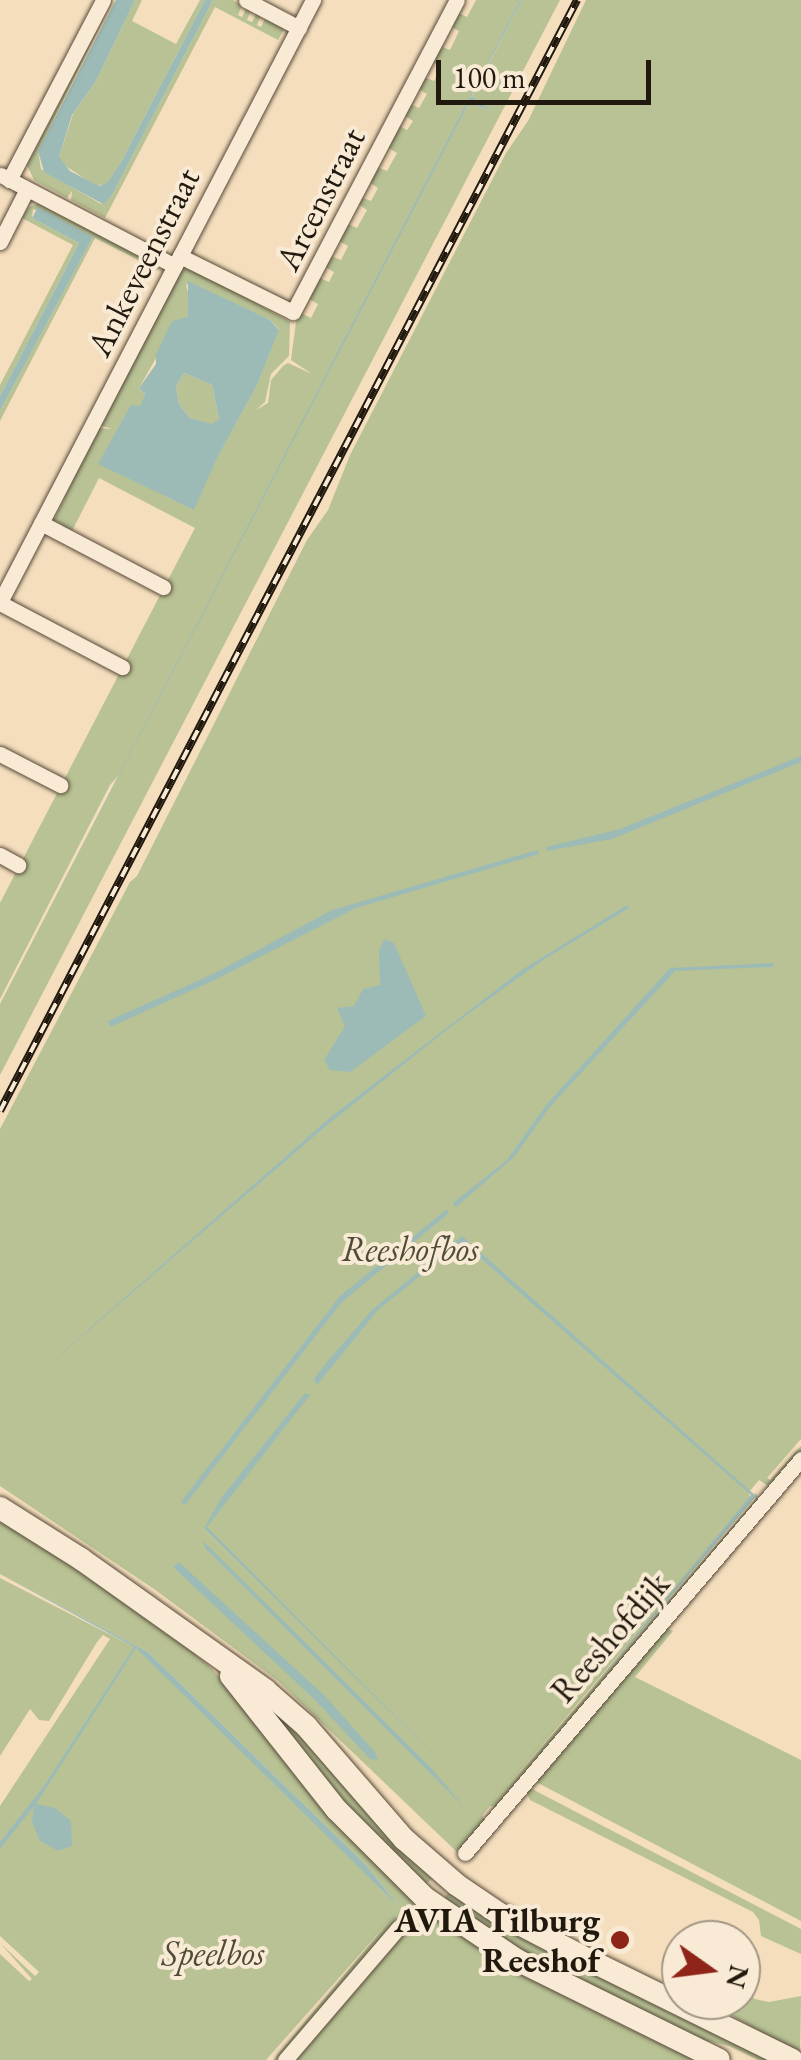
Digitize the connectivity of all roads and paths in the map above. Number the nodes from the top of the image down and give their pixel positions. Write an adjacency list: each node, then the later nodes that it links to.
1 (102, 0): 6 (street)
2 (246, 0): 5 (street)
3 (313, 0): 5 (street, Ankeveenstraat)
4 (457, 0): 9 (street, Arcenstraat)
5 (298, 28): 9 (street, Ankeveenstraat)
6 (5, 177): 7 (street)
7 (28, 189): 8 (street); 9 (street)
8 (0, 242)
9 (177, 261): 10 (street, Ankeveenstraat)
10 (41, 523): 11 (street, Ankeveenstraat); 12 (street)
11 (4, 583): 13 (street, Ankeveenstraat)
12 (163, 587)
13 (0, 603): 14 (street, Ankeveenstraat)
14 (122, 667)
15 (0, 754): 16 (street)
16 (60, 785)
17 (0, 855): 18 (street)
18 (18, 865)
19 (801, 1460): 22 (street, Reeshofdijk)
20 (0, 1508): 21 (main road)
21 (220, 1662): 25 (main road); 26 (main road)
22 (465, 1853)
23 (398, 1927): 24 (street)
24 (285, 2060)
25 (719, 2060)
26 (792, 2060)

